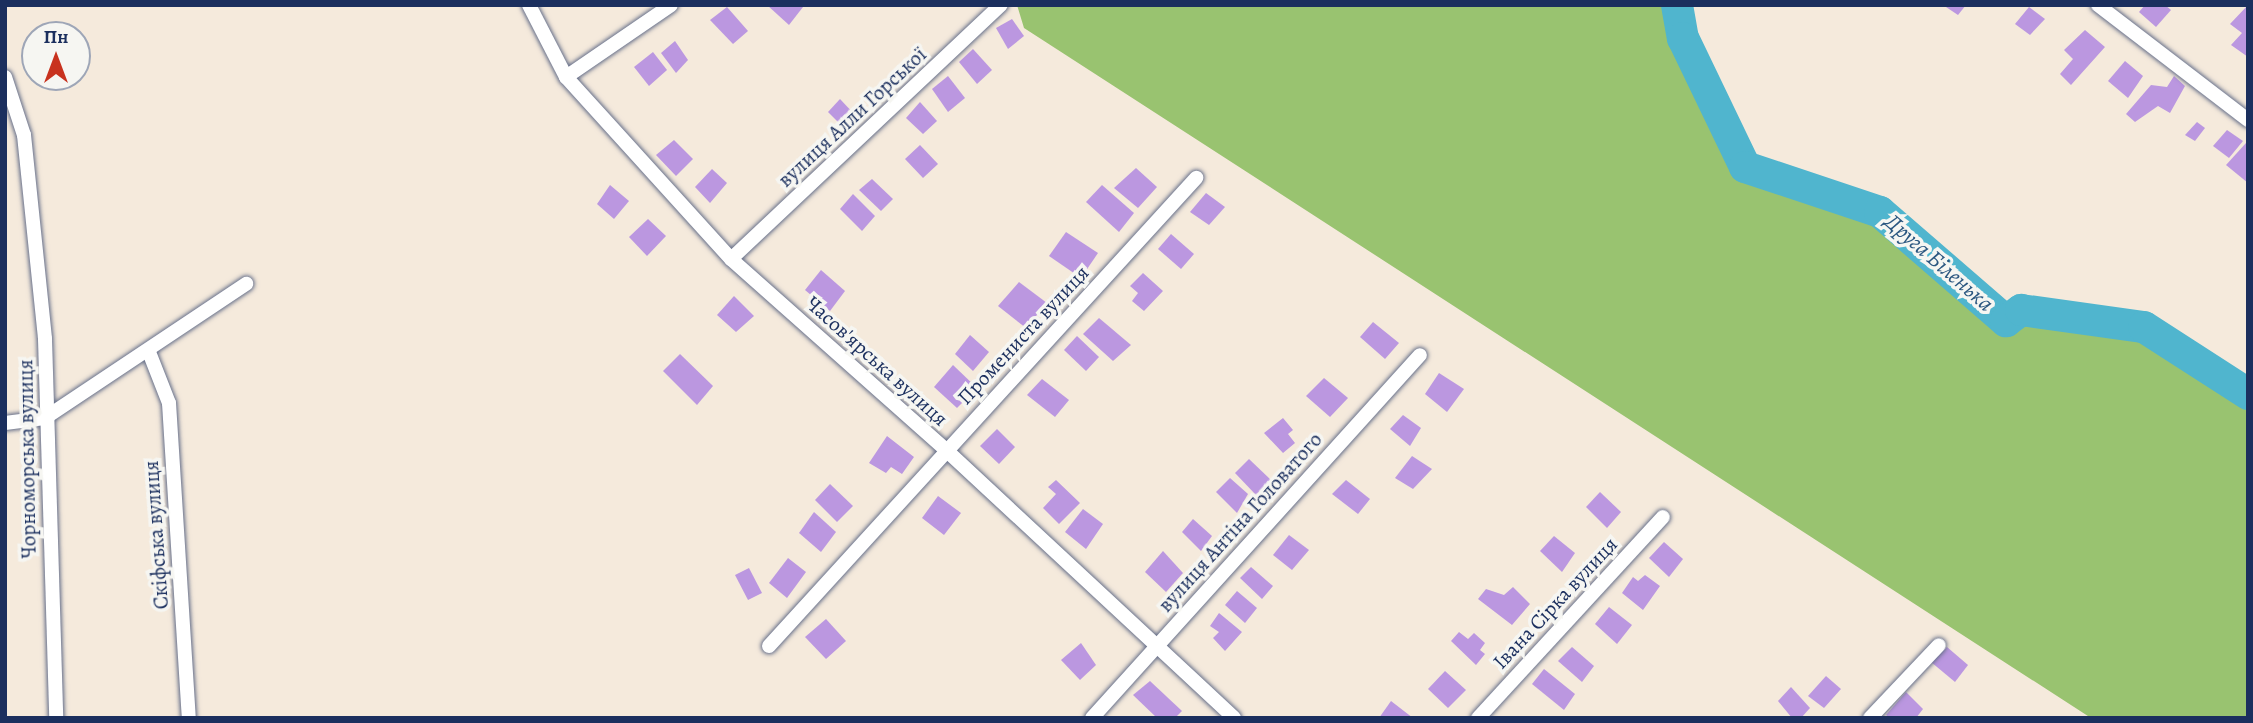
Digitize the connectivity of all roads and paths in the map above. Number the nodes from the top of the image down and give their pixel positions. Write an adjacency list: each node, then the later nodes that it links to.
1 (529, 5): 6 (street, Часов'ярська вулиця)
2 (671, 5): 6 (street)
3 (1001, 5): 9 (street, вулиця Алли Горської)
4 (2098, 5): 7 (street)
5 (5, 77): 13 (street, Чорноморська вулиця)
6 (566, 77): 9 (street, Часов'ярська вулиця)
7 (2248, 120)
8 (1196, 178): 15 (street, Промениста вулиця)
9 (731, 259): 15 (street, Часов'ярська вулиця)
10 (246, 284): 11 (street)
11 (149, 352): 13 (street); 21 (street, Скіфська вулиця)
12 (1420, 355): 19 (street, вулиця Антіна Головатого)
13 (45, 418): 14 (street); 20 (street, Чорноморська вулиця)
14 (5, 423)
15 (946, 450): 18 (street, Промениста вулиця); 19 (street, Часов'ярська вулиця)
16 (1663, 517): 24 (street, Івана Сірка вулиця)
17 (1939, 645): 25 (street)
18 (769, 646)
19 (1155, 647): 22 (street, вулиця Антіна Головатого); 23 (street, Часов'ярська вулиця)
20 (56, 718)
21 (189, 718)
22 (1092, 718)
23 (1234, 718)
24 (1478, 718)
25 (1870, 718)

